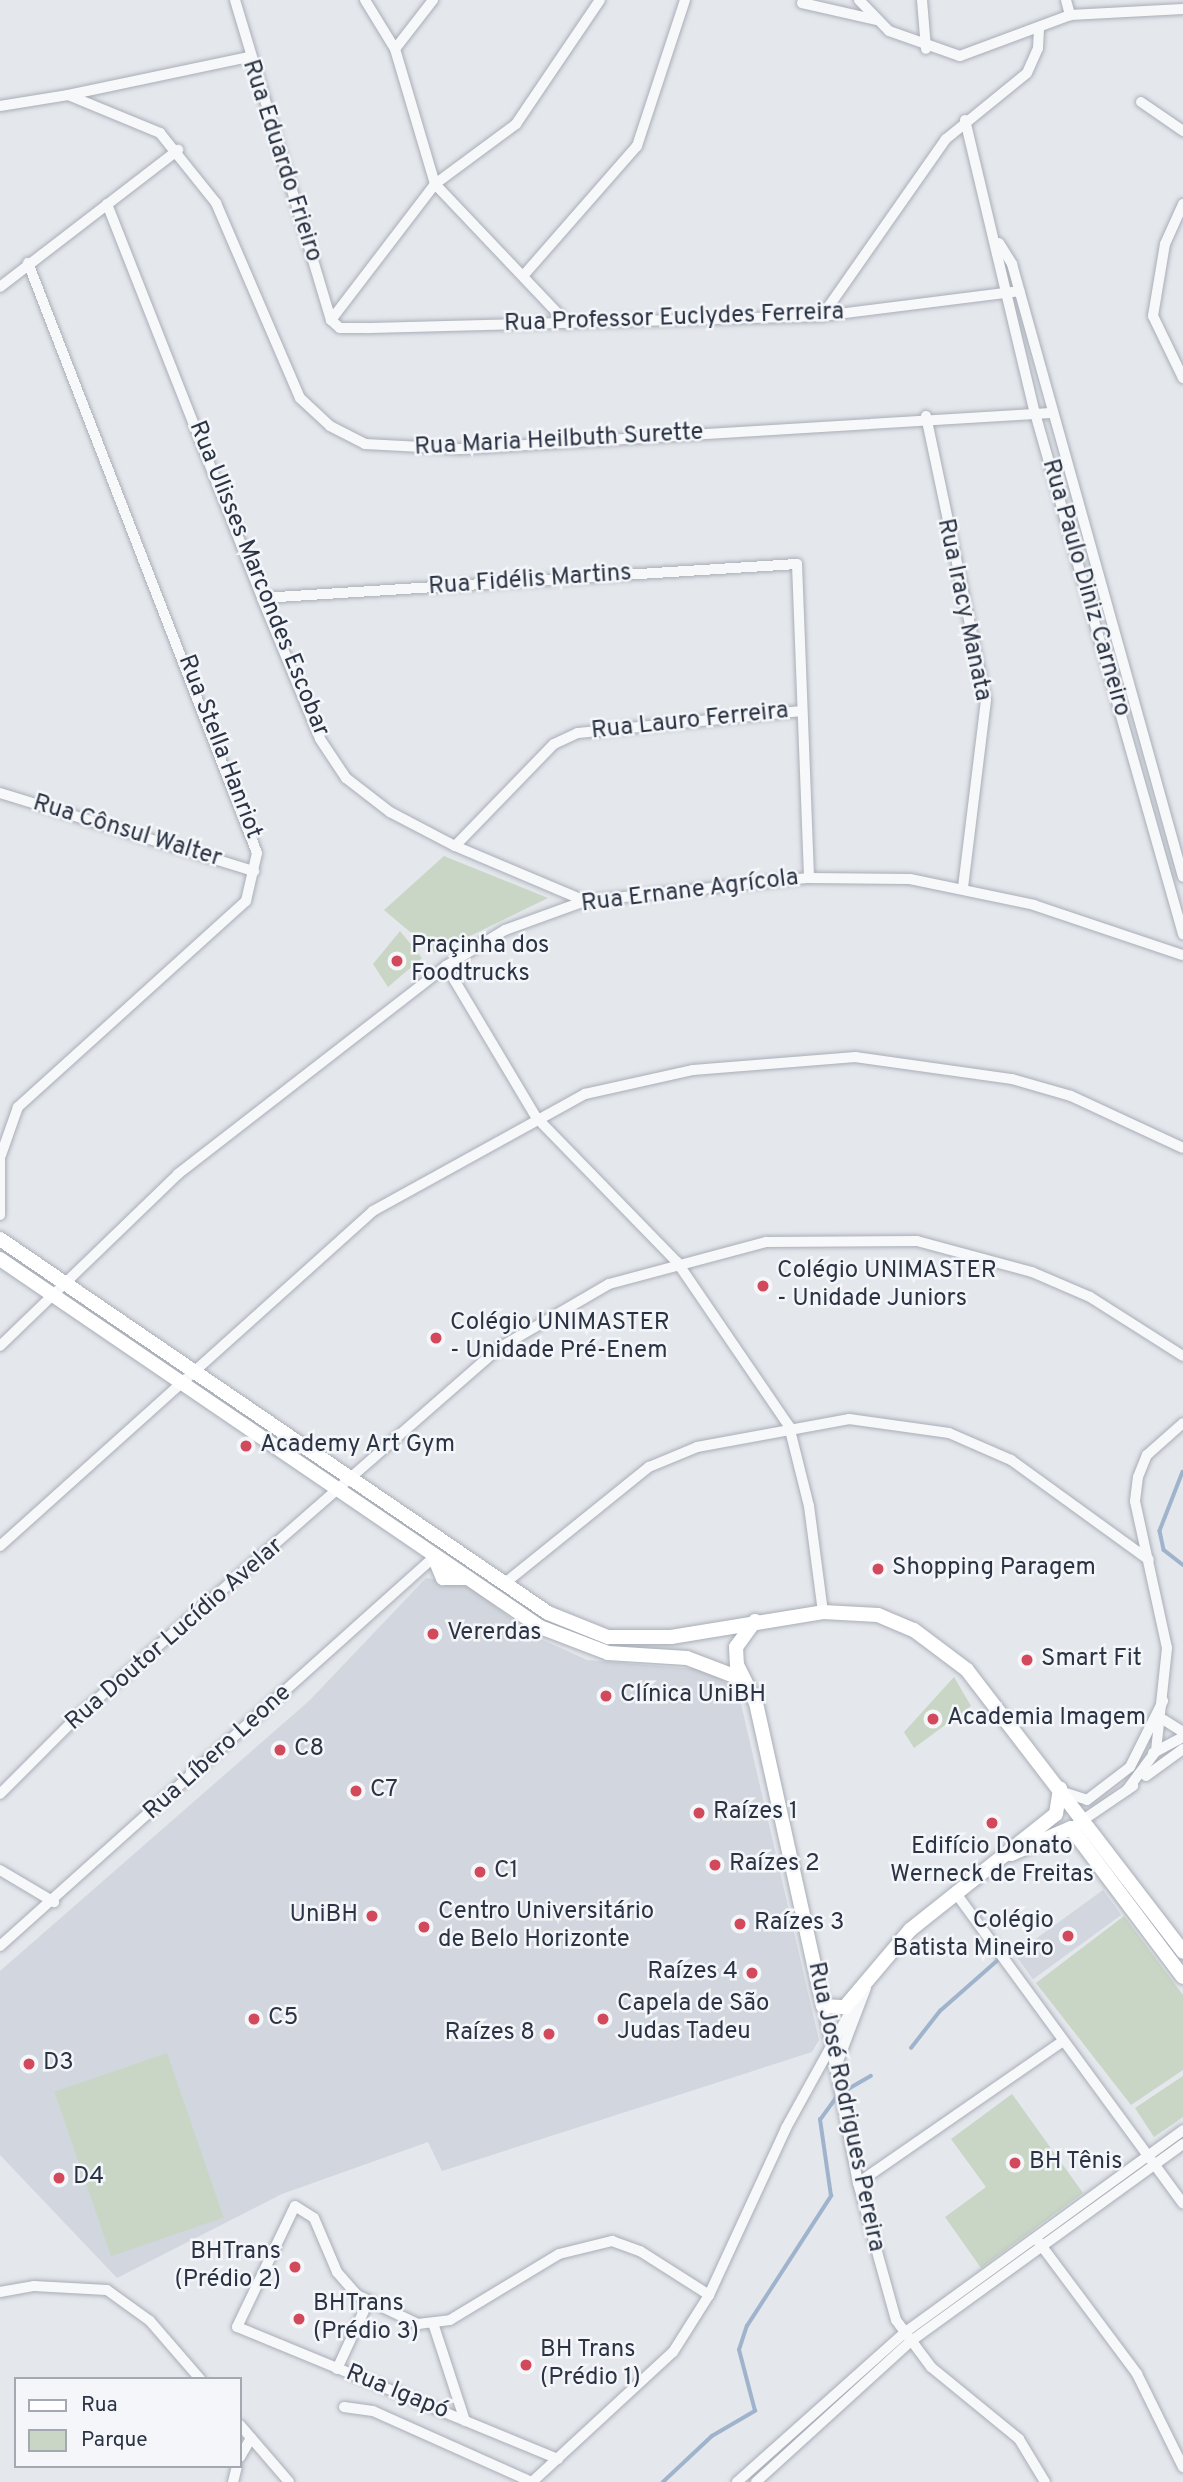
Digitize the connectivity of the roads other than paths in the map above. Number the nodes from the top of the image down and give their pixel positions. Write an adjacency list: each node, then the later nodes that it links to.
1 (235, 0): 16 (street, Rua Eduardo Frieiro)
2 (365, 0): 14 (street)
3 (433, 0): 14 (street)
4 (600, 0): 23 (street)
5 (685, 0): 28 (street)
6 (859, 0): 12 (street)
7 (922, 0): 15 (street)
8 (1066, 0): 11 (street)
9 (802, 3): 12 (street)
10 (1183, 9): 11 (street)
11 (1070, 15): 13 (street)
12 (877, 20): 15 (street)
13 (1039, 27): 15 (street); 20 (street)
14 (395, 49): 23 (street)
15 (926, 49)
16 (248, 57): 17 (street); 33 (street, Rua Eduardo Frieiro)
17 (68, 95): 19 (street); 22 (street, Rua Maria Heilbuth Surette)
18 (1141, 102): 21 (street)
19 (0, 106)
20 (965, 120): 26 (street, Rua Paulo Diniz Carneiro); 32 (street)
21 (1183, 131)
22 (178, 150): 24 (street); 38 (street, Rua Maria Heilbuth Surette)
23 (435, 184): 28 (street); 33 (street)
24 (107, 204): 27 (street); 39 (street, Rua Ulisses Marcondes Escobar)
25 (1183, 204): 35 (street)
26 (998, 241): 30 (street, Rua Paulo Diniz Carneiro); 31 (street, Rua Paulo Diniz Carneiro)
27 (28, 263): 29 (street); 45 (street, Rua Stella Hanriot)
28 (523, 276): 34 (street)
29 (0, 287)
30 (1019, 291): 31 (street, Rua Professor Euclydes Ferreira); 37 (street, Rua Paulo Diniz Carneiro)
31 (1004, 293): 32 (street, Rua Professor Euclydes Ferreira); 36 (street, Rua Paulo Diniz Carneiro)
32 (822, 316): 34 (street, Rua Professor Euclydes Ferreira)
33 (331, 320): 34 (street, Rua Professor Euclydes Ferreira)
34 (568, 324)
35 (1183, 378)
36 (1035, 413): 37 (street, Rua Maria Heilbuth Surette); 38 (street, Rua Maria Heilbuth Surette); 41 (street, Rua Paulo Diniz Carneiro)
37 (1051, 413): 40 (street, Rua Paulo Diniz Carneiro)
38 (926, 416): 48 (street, Rua Iracy Manata)
39 (262, 598): 42 (street, Rua Fidélis Martins); 44 (street, Rua Ulisses Marcondes Escobar)
40 (1103, 603): 41 (street); 46 (street, Rua Paulo Diniz Carneiro)
41 (1089, 606): 50 (street, Rua Paulo Diniz Carneiro)
42 (802, 711): 44 (street, Rua Lauro Ferreira); 47 (street)
43 (0, 793): 45 (street, Rua Cônsul Walter)
44 (455, 846): 49 (street, Rua Ulisses Marcondes Escobar)
45 (254, 871): 55 (street, Rua Stella Hanriot)
46 (1183, 877)
47 (809, 878): 48 (street, Rua Ernane Agrícola); 49 (street, Rua Ernane Agrícola)
48 (963, 887): 51 (street, Rua Ernane Agrícola)
49 (585, 901): 52 (street, Rua Ernane Agrícola)
50 (1183, 934)
51 (1183, 955)
52 (446, 966): 53 (street); 60 (street, Rua Ernane Agrícola)
53 (536, 1118): 54 (street); 59 (street); 64 (street)
54 (1183, 1148)
55 (0, 1154): 56 (street, Rua Stella Hanriot)
56 (0, 1215)
57 (0, 1239): 60 (main road)
58 (0, 1259): 61 (main road)
59 (677, 1262): 63 (street, Rua Doutor Lucídio Avelar); 67 (street); 68 (street, Rua Doutor Lucídio Avelar)
60 (66, 1287): 61 (street, Rua Ernane Agrícola); 64 (main road)
61 (53, 1297): 62 (street, Rua Ernane Agrícola); 65 (main road)
62 (0, 1346)
63 (1183, 1356)
64 (192, 1372): 65 (street); 68 (main road)
65 (181, 1383): 69 (main road); 72 (street)
66 (1183, 1423): 70 (street)
67 (789, 1426): 71 (street); 76 (street); 77 (street)
68 (354, 1480): 69 (street, Rua Doutor Lucídio Avelar); 74 (main road)
69 (341, 1491): 73 (main road); 88 (street, Rua Doutor Lucídio Avelar)
70 (1141, 1530): 71 (street); 75 (street)
71 (1118, 1538): 75 (street)
72 (0, 1546)
73 (434, 1557): 74 (main road); 79 (main road); 94 (street, Rua Líbero Leone)
74 (464, 1559): 76 (main road)
75 (1149, 1560): 80 (street)
76 (505, 1583): 78 (main road)
77 (823, 1612): 78 (main road); 86 (main road)
78 (755, 1620): 79 (main road)
79 (741, 1679): 99 (main road, Rua José Rodrigues Pereira)
80 (1165, 1696): 81 (street); 85 (street)
81 (1164, 1720): 82 (street); 84 (street)
82 (1183, 1734): 84 (street)
83 (1183, 1749): 87 (street)
84 (1156, 1751): 85 (street); 87 (street)
85 (1130, 1767): 86 (street)
86 (1060, 1788): 89 (main road); 91 (main road)
87 (1127, 1790): 89 (street)
88 (0, 1794)
89 (1085, 1818): 90 (street); 96 (main road)
90 (1071, 1828): 91 (main road); 97 (main road)
91 (990, 1863): 93 (main road)
92 (0, 1870): 94 (street)
93 (955, 1892): 98 (main road); 100 (street)
94 (54, 1902): 95 (street, Rua Líbero Leone)
95 (0, 1946)
96 (1183, 1952)
97 (1183, 1977)
98 (862, 1992): 99 (main road); 101 (street); 102 (street)
99 (823, 2006): 101 (street, Rua José Rodrigues Pereira)
100 (1060, 2043): 105 (street); 106 (street)
101 (829, 2047): 102 (street, Rua José Rodrigues Pereira); 110 (street)
102 (834, 2071): 106 (street, Rua José Rodrigues Pereira)
103 (1183, 2130): 105 (street)
104 (1183, 2144): 105 (street)
105 (1153, 2160): 107 (street); 108 (street)
106 (858, 2183): 113 (street, Rua José Rodrigues Pereira)
107 (1183, 2204)
108 (1037, 2240): 113 (street); 122 (street)
109 (0, 2292): 115 (street)
110 (709, 2295): 112 (street); 121 (street)
111 (368, 2302): 112 (street); 114 (street); 114 (street, Rua Igapó)
112 (433, 2323): 117 (street)
113 (908, 2337): 125 (street); 126 (street); 127 (street, Rua José Rodrigues Pereira)
114 (337, 2369): 117 (street, Rua Igapó)
115 (198, 2377)
116 (344, 2407): 124 (street, Rua Igapó)
117 (465, 2421): 121 (street, Rua Igapó)
118 (242, 2427): 119 (street)
119 (251, 2438): 120 (street); 123 (street)
120 (242, 2454)
121 (558, 2459): 124 (street)
122 (1183, 2467)
123 (289, 2482)
124 (532, 2482)
125 (737, 2482)
126 (756, 2482)
127 (1045, 2482)

